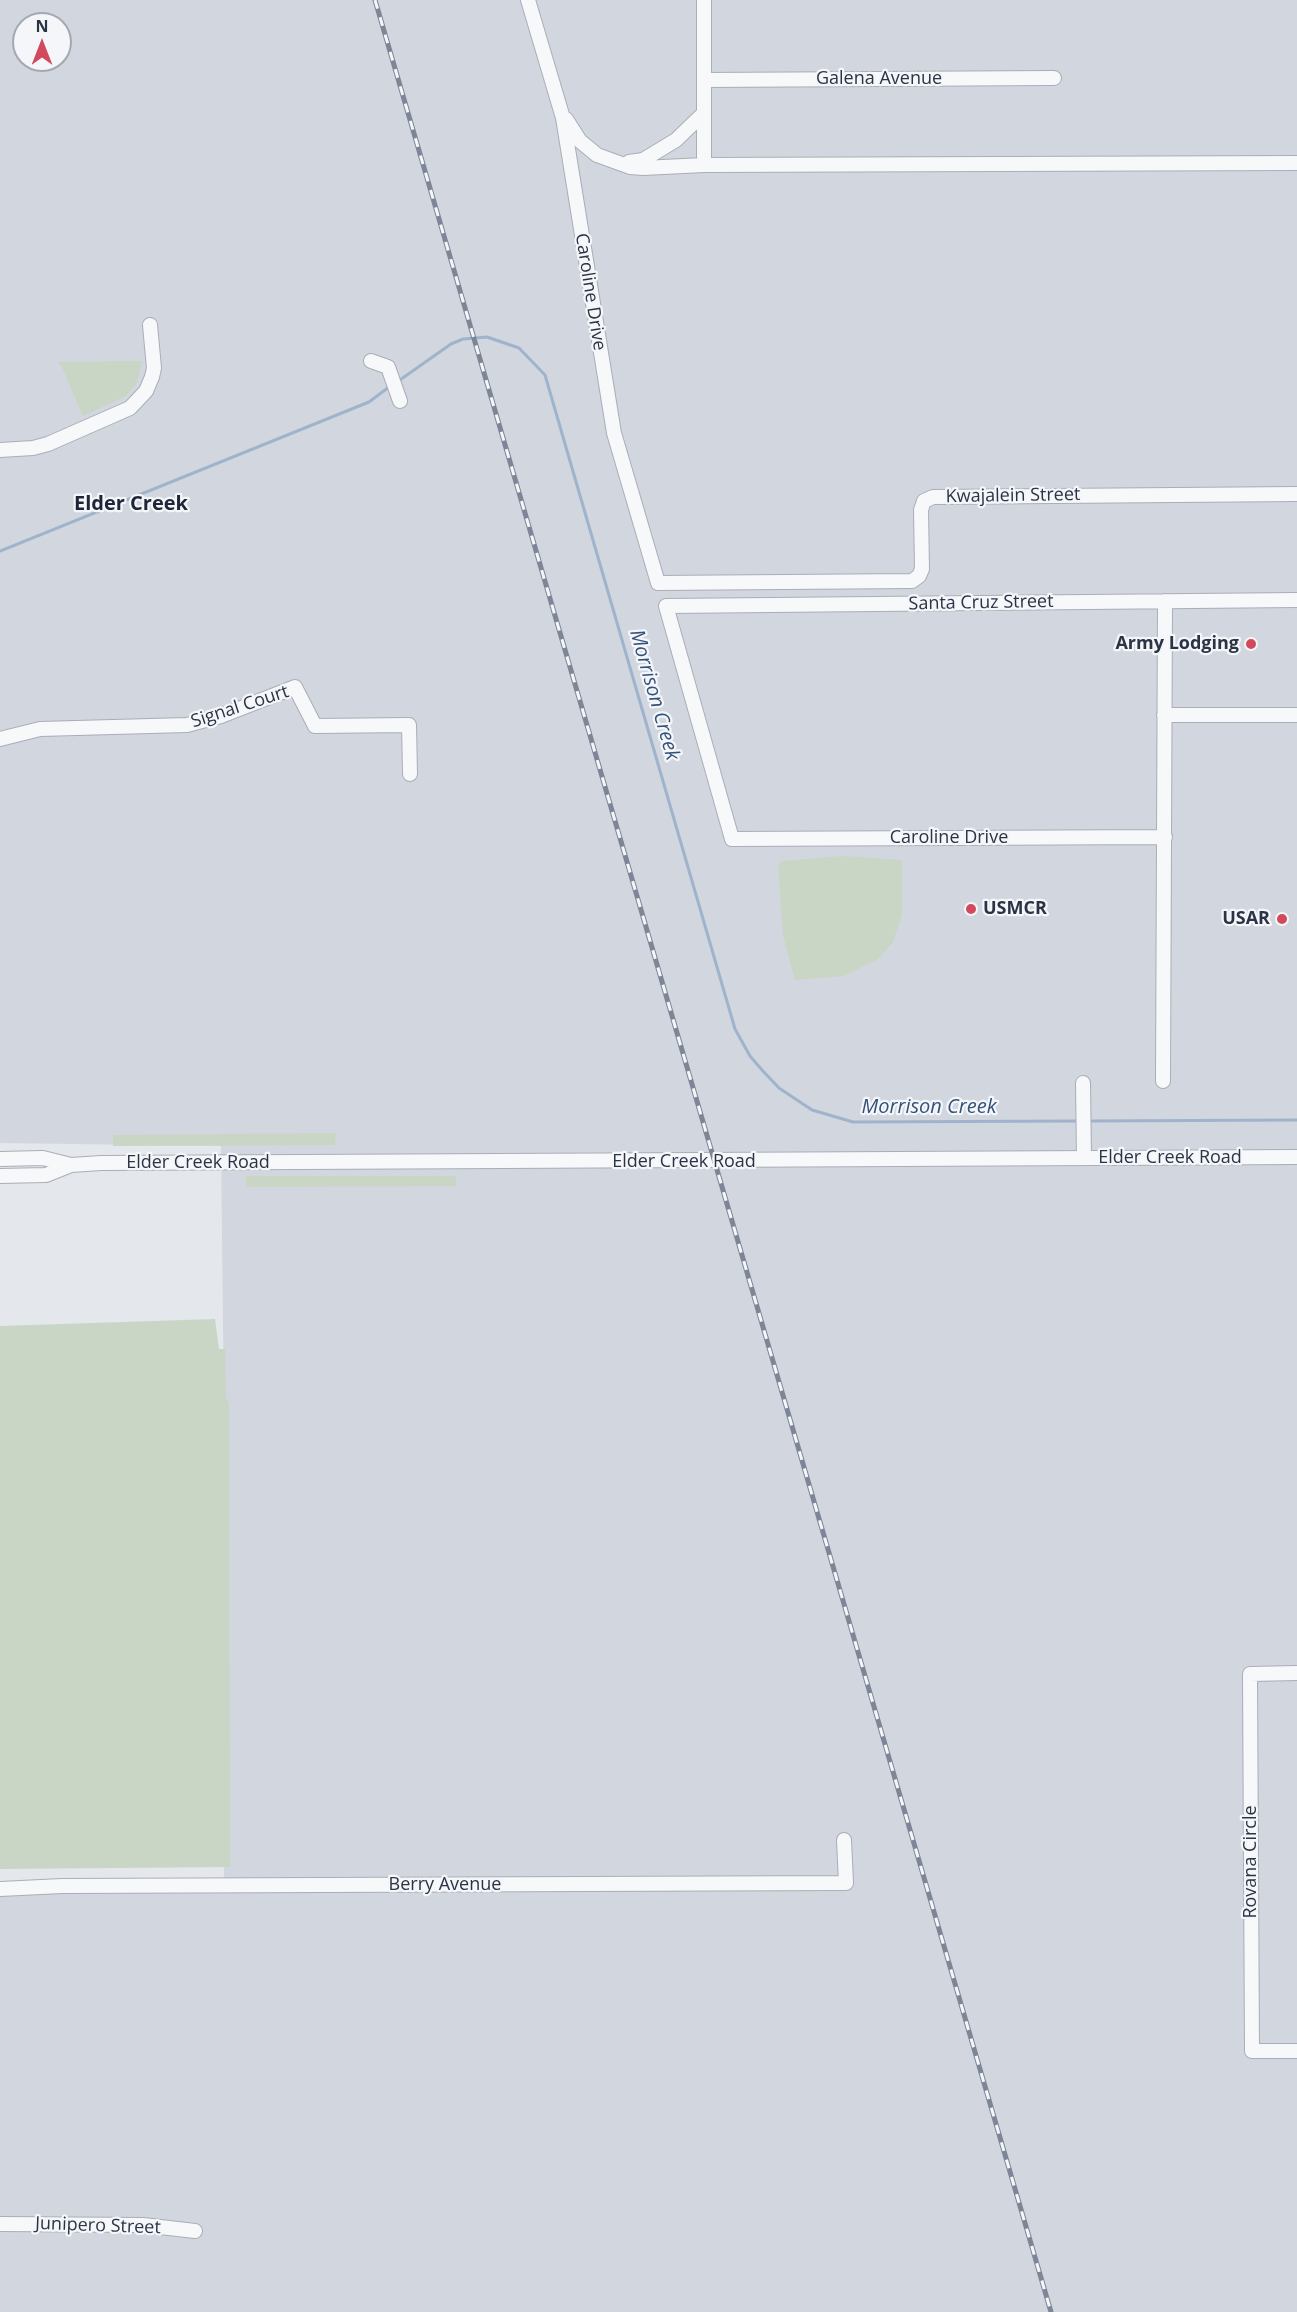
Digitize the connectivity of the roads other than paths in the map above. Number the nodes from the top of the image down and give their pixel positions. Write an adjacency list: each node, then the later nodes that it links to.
1 (528, 0): 5 (street, Caroline Drive)
2 (704, 0): 4 (street)
3 (1053, 78): 4 (street, Galena Avenue)
4 (704, 80): 6 (street)
5 (560, 109): 7 (street); 15 (street, Caroline Drive)
6 (704, 113): 7 (street); 9 (street)
7 (618, 162): 9 (street)
8 (1297, 164): 9 (street)
9 (704, 165)
10 (150, 325): 13 (street)
11 (371, 361): 12 (street)
12 (400, 401)
13 (0, 450)
14 (1297, 494): 15 (street, Kwajalein Street)
15 (658, 583)
16 (1297, 600): 17 (street, Santa Cruz Street)
17 (1165, 601): 18 (street, Santa Cruz Street); 19 (street)
18 (666, 606): 23 (street, Caroline Drive)
19 (1164, 715): 20 (street); 23 (street)
20 (1297, 715)
21 (0, 739): 22 (street, Signal Court)
22 (410, 774)
23 (1165, 837): 24 (street)
24 (1163, 1081)
25 (1083, 1083): 27 (street)
26 (1297, 1157): 27 (street, Elder Creek Road)
27 (1084, 1158): 29 (street, Elder Creek Road)
28 (0, 1159): 29 (street, Elder Creek Road)
29 (71, 1165): 30 (street, Elder Creek Road)
30 (0, 1176)
31 (1297, 1673): 34 (street, Rovana Circle)
32 (844, 1840): 33 (street, Berry Avenue)
33 (0, 1889)
34 (1297, 2051)
35 (0, 2224): 36 (street, Junipero Street)
36 (195, 2231)

